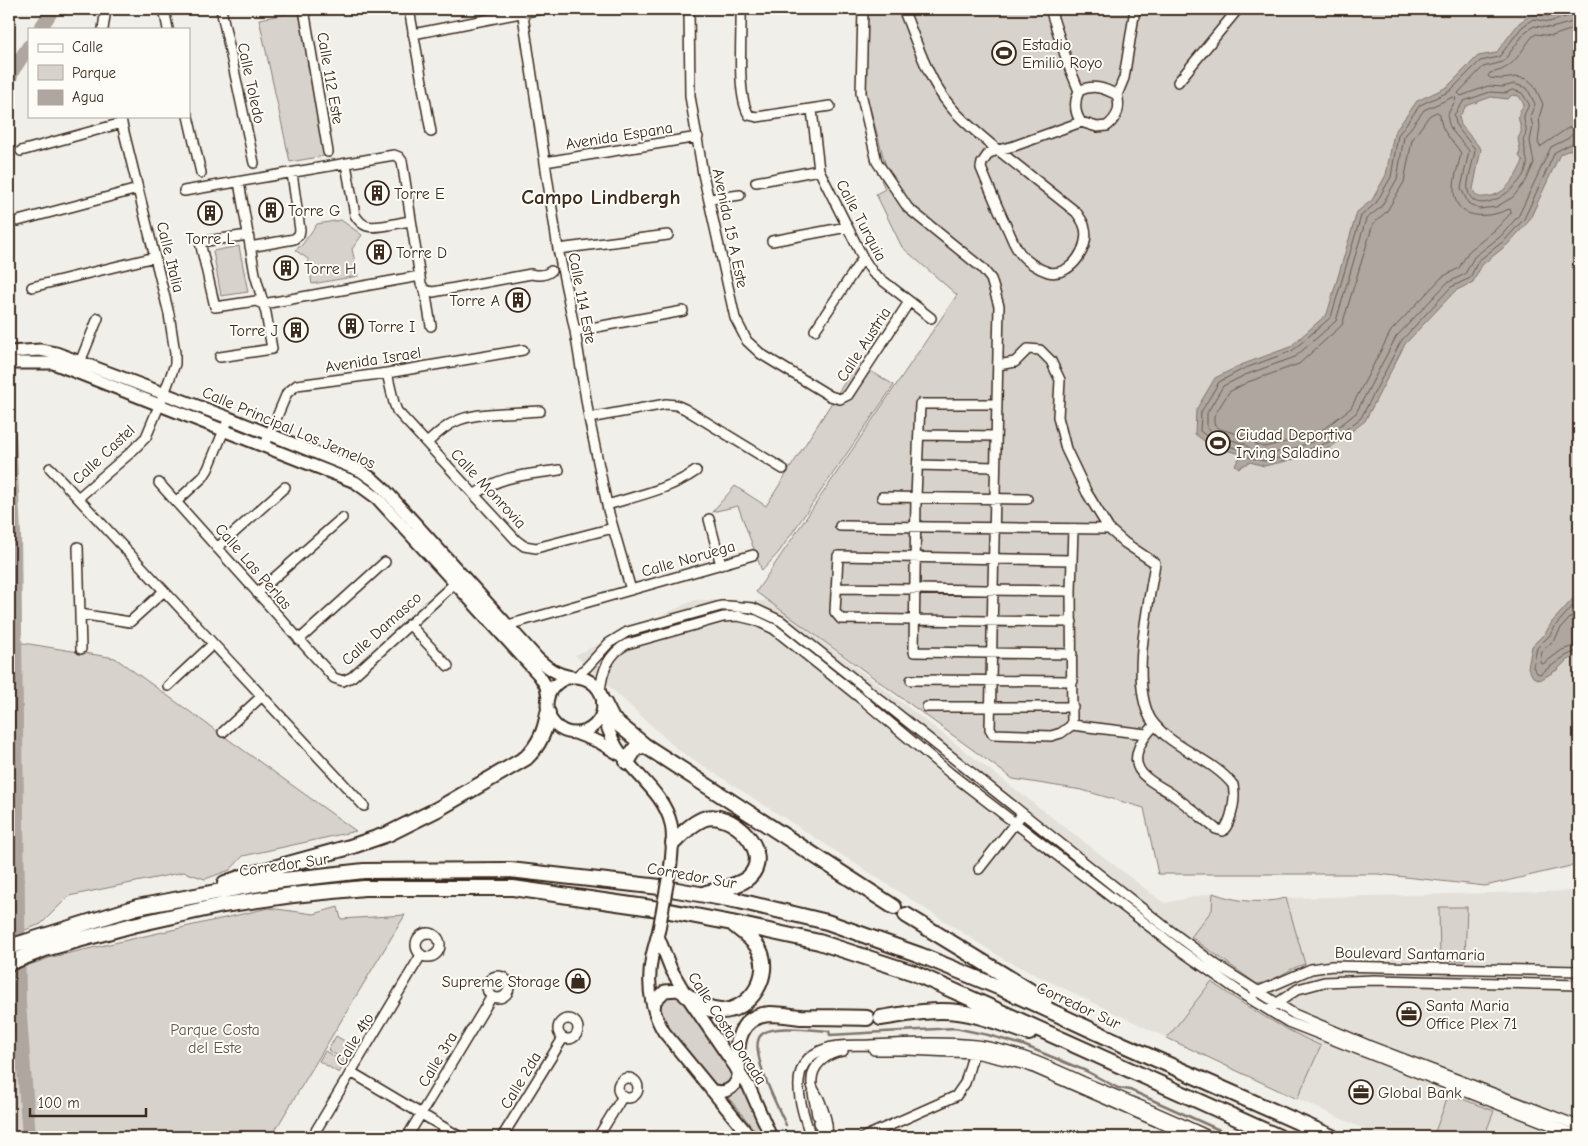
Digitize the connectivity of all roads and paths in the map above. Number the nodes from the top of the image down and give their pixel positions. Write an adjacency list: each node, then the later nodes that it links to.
1 (106, 9): 15 (street)
2 (164, 9): 16 (street)
3 (221, 9): 32 (street, Calle Toledo)
4 (304, 9): 30 (street, Calle 112 Este)
5 (409, 9): 17 (street)
6 (541, 9): 14 (street)
7 (689, 9): 27 (street, Avenida 15 A Este)
8 (741, 9): 22 (street)
9 (863, 9): 69 (street)
10 (903, 9): 28 (street)
11 (1050, 9): 19 (street)
12 (1135, 9): 20 (street)
13 (1238, 9): 18 (street)
14 (522, 10): 17 (street); 31 (street, Calle 114 Este)
15 (103, 28)
16 (168, 28)
17 (413, 34): 26 (street)
18 (1178, 82)
19 (1079, 91): 20 (street); 25 (street)
20 (1116, 95): 25 (street)
21 (830, 106): 22 (street)
22 (812, 110): 34 (street, Calle Turquia)
23 (188, 118): 35 (street)
24 (121, 120): 29 (street); 39 (street, Calle Italia)
25 (1081, 122): 28 (street)
26 (431, 132)
27 (698, 137): 31 (street, Avenida Espana); 42 (street, Avenida 15 A Este)
28 (998, 150): 28 (street)
29 (21, 151)
30 (328, 152)
31 (545, 162): 50 (street, Calle 114 Este)
32 (254, 163)
33 (346, 164): 36 (street); 44 (street); 44 (street)
34 (819, 170): 38 (street); 45 (street, Calle Turquia)
35 (201, 173)
36 (292, 173): 37 (street); 49 (street)
37 (239, 182): 40 (street); 46 (street)
38 (756, 182)
39 (138, 189): 43 (street); 51 (street, Calle Italia)
40 (184, 190)
41 (740, 195): 42 (street)
42 (710, 199): 73 (street, Avenida 15 A Este)
43 (18, 221)
44 (411, 221): 54 (street)
45 (847, 227): 48 (street); 52 (street, Calle Turquia)
46 (248, 234): 49 (street); 58 (street)
47 (668, 235): 50 (street)
48 (772, 241)
49 (250, 247): 58 (street)
50 (558, 250): 53 (street, Calle 114 Este)
51 (155, 257): 55 (street); 72 (street, Calle Italia)
52 (863, 258): 57 (street, Calle Turquia); 63 (street)
53 (562, 270): 56 (street); 64 (street, Calle 114 Este)
54 (420, 276): 56 (street); 58 (street)
55 (32, 287)
56 (425, 290): 62 (street)
57 (909, 302): 61 (street, Calle Turquia); 73 (street, Calle Austria)
58 (263, 304): 67 (street)
59 (683, 311): 64 (street)
60 (98, 318): 70 (street)
61 (930, 318)
62 (431, 326)
63 (815, 330)
64 (575, 331): 78 (street, Calle 114 Este)
65 (523, 350): 71 (street, Avenida Israel)
66 (9, 352): 70 (main road, Calle Principal Los Jemelos)
67 (220, 358)
68 (9, 363): 70 (main road, Calle Principal Los Jemelos)
69 (998, 365): 74 (street); 107 (street)
70 (78, 367): 72 (main road, Calle Principal Los Jemelos); 75 (main road, Calle Principal Los Jemelos)
71 (387, 373): 80 (street, Avenida Israel); 83 (street, Calle Monrovia)
72 (164, 394): 75 (street, Calle Italia); 77 (main road, Calle Principal Los Jemelos)
73 (840, 400)
74 (997, 404): 81 (street); 82 (street)
75 (160, 405): 79 (main road, Calle Principal Los Jemelos); 96 (street, Calle Castel)
76 (540, 411): 83 (street)
77 (229, 418): 79 (street); 80 (main road, Calle Principal Los Jemelos)
78 (590, 418): 88 (street); 100 (street, Calle 114 Este)
79 (224, 430): 84 (main road, Calle Principal Los Jemelos); 99 (street)
80 (270, 434): 84 (street, Avenida Israel); 117 (main road, Calle Principal Los Jemelos)
81 (919, 436): 82 (street); 85 (street)
82 (996, 436): 86 (street)
83 (427, 443): 93 (street, Calle Monrovia)
84 (265, 446): 118 (main road, Calle Principal Los Jemelos)
85 (918, 465): 86 (street); 95 (street)
86 (995, 467): 97 (street)
87 (50, 468): 96 (street)
88 (783, 469)
89 (559, 470): 93 (street)
90 (696, 470): 100 (street)
91 (160, 483): 99 (street, Calle Las Perlas)
92 (285, 487): 110 (street)
93 (474, 495): 105 (street, Calle Monrovia)
94 (882, 497): 95 (street)
95 (916, 497): 97 (street); 104 (street)
96 (78, 498): 124 (street)
97 (995, 498): 98 (street); 106 (street)
98 (1027, 499)
99 (176, 502): 110 (street, Calle Las Perlas)
100 (607, 505): 105 (street, Calle 114 Este)
101 (342, 518): 126 (street)
102 (709, 519): 116 (street)
103 (840, 526): 104 (street)
104 (916, 527): 106 (street); 112 (street)
105 (613, 528): 122 (street, Calle 114 Este)
106 (994, 528): 108 (street); 113 (street)
107 (1109, 528): 108 (street); 155 (street)
108 (1073, 529): 114 (street)
109 (78, 547): 128 (street)
110 (217, 548): 126 (street, Calle Las Perlas)
111 (753, 555): 116 (street, Calle Noruega)
112 (916, 558): 113 (street); 120 (street); 121 (street)
113 (993, 559): 114 (street); 123 (street)
114 (1072, 560): 125 (street)
115 (385, 562): 134 (street)
116 (721, 565): 122 (street, Calle Noruega)
117 (454, 566): 118 (main road); 119 (main road, Calle Principal Los Jemelos)
118 (455, 583): 119 (main road); 127 (main road, Calle Principal Los Jemelos); 132 (street, Calle Damasco)
119 (470, 584): 127 (main road, Calle Principal Los Jemelos)
120 (836, 588): 121 (street); 129 (street)
121 (915, 589): 123 (street); 129 (street)
122 (631, 590): 133 (street, Calle Noruega)
123 (994, 590): 125 (street); 130 (street)
124 (164, 591): 128 (street); 135 (street)
125 (1071, 591): 131 (street)
126 (257, 593): 134 (street, Calle Las Perlas)
127 (488, 611): 133 (main road, Calle Principal Los Jemelos); 137 (main road, Calle Principal Los Jemelos)
128 (80, 614): 136 (street)
129 (915, 620): 130 (street); 138 (street)
130 (992, 621): 131 (street); 138 (street)
131 (1072, 622): 139 (street)
132 (409, 624): 140 (street); 141 (street, Calle Damasco)
133 (508, 625): 137 (street); 142 (main road, Calle Principal Los Jemelos)
134 (299, 640): 141 (street, Calle Las Perlas)
135 (213, 644): 146 (street); 147 (street)
136 (81, 649)
137 (516, 649): 148 (main road, Calle Principal Los Jemelos)
138 (991, 653): 139 (street); 145 (street)
139 (1072, 654): 144 (street)
140 (448, 666)
141 (325, 670)
142 (574, 677): 148 (main road); 149 (main road); 160 (street)
143 (911, 680): 145 (street)
144 (1073, 680): 145 (street); 151 (street)
145 (990, 681): 152 (street)
146 (168, 686)
147 (262, 696): 156 (street); 163 (street)
148 (548, 698): 153 (main road)
149 (602, 703): 157 (main road); 159 (highway); 161 (main road); 162 (street)
150 (927, 707): 152 (street)
151 (1073, 707): 152 (street); 154 (street)
152 (990, 708): 154 (street)
153 (548, 713): 157 (main road); 169 (highway)
154 (1072, 725): 158 (street)
155 (1155, 725): 158 (street); 158 (street)
156 (223, 732)
157 (574, 733): 161 (main road)
158 (1146, 734)
159 (644, 745): 161 (highway); 185 (highway)
160 (952, 758): 162 (street); 164 (street)
161 (625, 759): 166 (main road)
162 (944, 768): 165 (street)
163 (364, 806)
164 (1023, 814): 165 (street); 177 (street)
165 (1016, 823): 167 (street); 180 (street)
166 (672, 843): 168 (highway); 171 (main road, bridge)
167 (979, 869)
168 (702, 894): 169 (highway, Corredor Sur); 185 (highway, Corredor Sur)
169 (185, 897): 172 (highway, Corredor Sur)
170 (732, 923): 174 (highway, Corredor Sur); 178 (highway); 187 (highway, Corredor Sur)
171 (658, 933): 178 (main road, Calle Costa Dorada); 183 (main road)
172 (9, 947)
173 (421, 955): 189 (street, Calle 4to)
174 (9, 963)
175 (1579, 971): 177 (street, Boulevard Santamaria)
176 (1579, 984): 181 (street, Boulevard Santamaria)
177 (1257, 991): 180 (street, Boulevard Santamaria); 181 (street)
178 (686, 995): 183 (main road); 188 (main road, Calle Costa Dorada)
179 (492, 996): 193 (street, Calle 3ra)
180 (1247, 997): 182 (street)
181 (1276, 1003): 182 (street, Boulevard Santamaria); 194 (street)
182 (1268, 1010): 195 (street)
183 (654, 1014): 191 (main road)
184 (563, 1038): 199 (street, Calle 2da)
185 (1124, 1045): 209 (highway, Corredor Sur)
186 (975, 1049): 190 (street); 203 (street); 205 (street); 206 (street); 207 (street)
187 (1097, 1056): 188 (highway); 208 (highway, Corredor Sur)
188 (738, 1069): 191 (main road); 202 (main road, Calle Costa Dorada)
189 (351, 1072): 193 (street); 196 (street, Calle 4to)
190 (812, 1087): 204 (street); 204 (street)
191 (711, 1090): 201 (main road)
192 (623, 1096): 200 (street)
193 (421, 1114): 197 (street, Calle 3ra); 198 (street)
194 (1579, 1126)
195 (1579, 1136)
196 (312, 1137)
197 (407, 1137)
198 (460, 1137)
199 (503, 1137)
200 (598, 1137)
201 (750, 1137)
202 (771, 1137)
203 (811, 1137)
204 (825, 1137)
205 (864, 1137)
206 (1192, 1137)
207 (1211, 1137)
208 (1279, 1137)
209 (1332, 1137)

